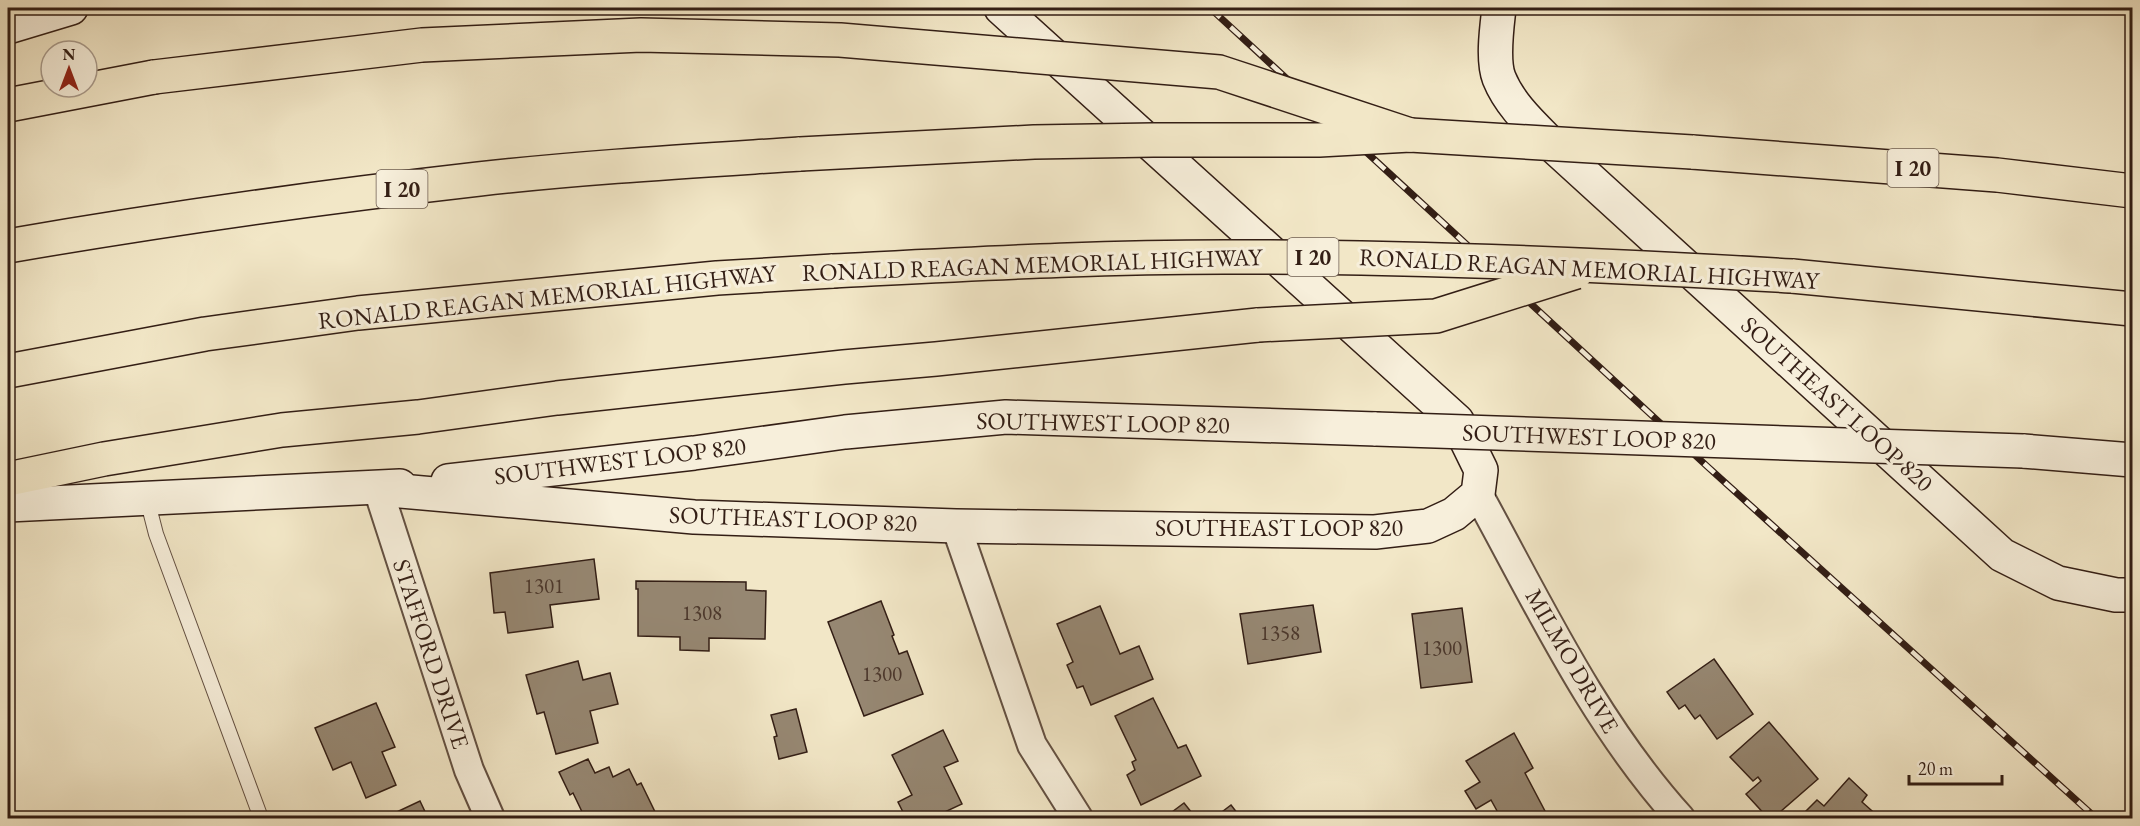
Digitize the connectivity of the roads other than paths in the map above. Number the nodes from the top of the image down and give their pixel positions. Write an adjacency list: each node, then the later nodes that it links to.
1 (71, 8): 4 (main road)
2 (1001, 8): 15 (main road)
3 (1499, 8): 19 (main road, SOUTHEAST LOOP 820)
4 (8, 27)
5 (8, 105): 6 (highway, bridge)
6 (1410, 135): 7 (highway, I 20, bridge); 8 (highway, I 20, bridge)
7 (2133, 191)
8 (8, 246)
9 (1601, 264): 10 (highway, RONALD REAGAN MEMORIAL HIGHWAY / I 20, bridge); 11 (highway, RONALD REAGAN MEMORIAL HIGHWAY / I 20, bridge); 13 (highway, bridge)
10 (2133, 309)
11 (8, 371)
12 (2133, 460): 14 (main road, SOUTHWEST LOOP 820, bridge)
13 (8, 479)
14 (378, 489): 16 (main road, SOUTHWEST LOOP 820); 18 (main road, SOUTHEAST LOOP 820); 21 (street, STAFFORD DRIVE)
15 (1478, 494): 18 (main road, SOUTHEAST LOOP 820); 23 (street, MILMO DRIVE)
16 (147, 499): 17 (main road, SOUTHWEST LOOP 820); 20 (lane)
17 (8, 505)
18 (956, 526): 22 (street)
19 (2133, 595)
20 (261, 819)
21 (490, 819)
22 (1078, 819)
23 (1680, 819)

